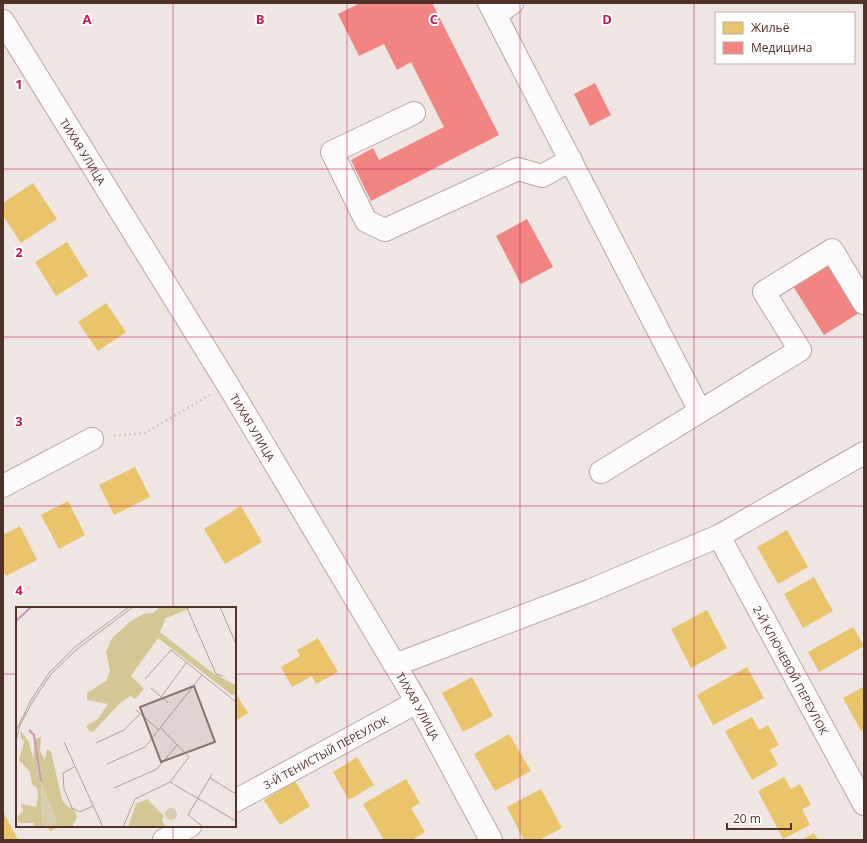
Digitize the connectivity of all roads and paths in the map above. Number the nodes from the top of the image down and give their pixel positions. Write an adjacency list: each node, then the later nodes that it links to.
1 (499, 7): 4 (street)
2 (3, 21): 6 (street, ТИХАЯ УЛИЦА)
3 (414, 113): 4 (street)
4 (571, 160): 7 (street)
5 (864, 303): 7 (street)
6 (228, 385): 8 (path); 13 (street, ТИХАЯ УЛИЦА)
7 (700, 411): 10 (street)
8 (92, 439): 11 (street)
9 (864, 453): 12 (street)
10 (601, 472)
11 (3, 486)
12 (719, 536): 13 (street); 16 (street, 2-Й КЛЮЧЕВОЙ ПЕРЕУЛОК)
13 (395, 665): 14 (street, ТИХАЯ УЛИЦА)
14 (417, 702): 15 (street, 3-Й ТЕНИСТЫЙ ПЕРЕУЛОК); 19 (street, ТИХАЯ УЛИЦА)
15 (236, 800)
16 (864, 804)
17 (188, 827): 18 (street)
18 (164, 840)
19 (491, 840)

